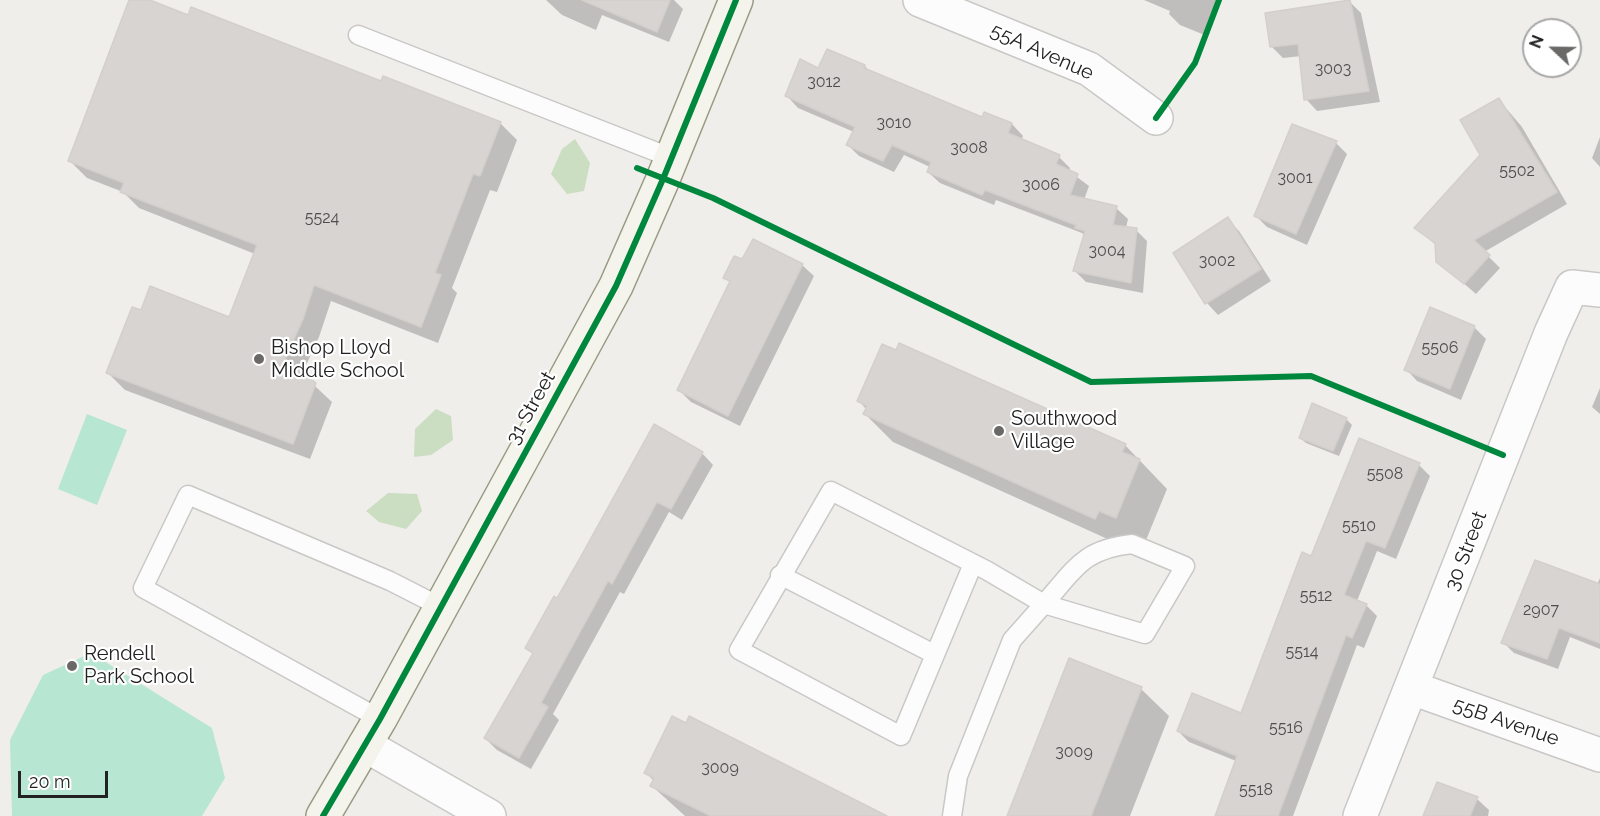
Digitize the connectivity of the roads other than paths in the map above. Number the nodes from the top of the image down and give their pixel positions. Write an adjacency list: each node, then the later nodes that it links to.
1 (736, 0): 5 (street, 31 Street)
2 (920, 0): 4 (street, 55A Avenue)
3 (358, 35): 5 (lane)
4 (1155, 118)
5 (672, 158): 10 (street, 31 Street)
6 (1586, 288): 12 (street, 30 Street)
7 (974, 564): 8 (lane); 9 (lane); 11 (lane)
8 (780, 575): 11 (lane); 11 (lane)
9 (1044, 604): 9 (lane); 17 (lane)
10 (441, 607): 13 (street, 31 Street); 13 (lane)
11 (934, 654)
12 (1412, 688): 14 (street, 55B Avenue); 18 (street, 30 Street)
13 (373, 732): 15 (street, 31 Street); 16 (street)
14 (1600, 755)
15 (323, 816)
16 (489, 816)
17 (952, 816)
18 (1360, 816)

